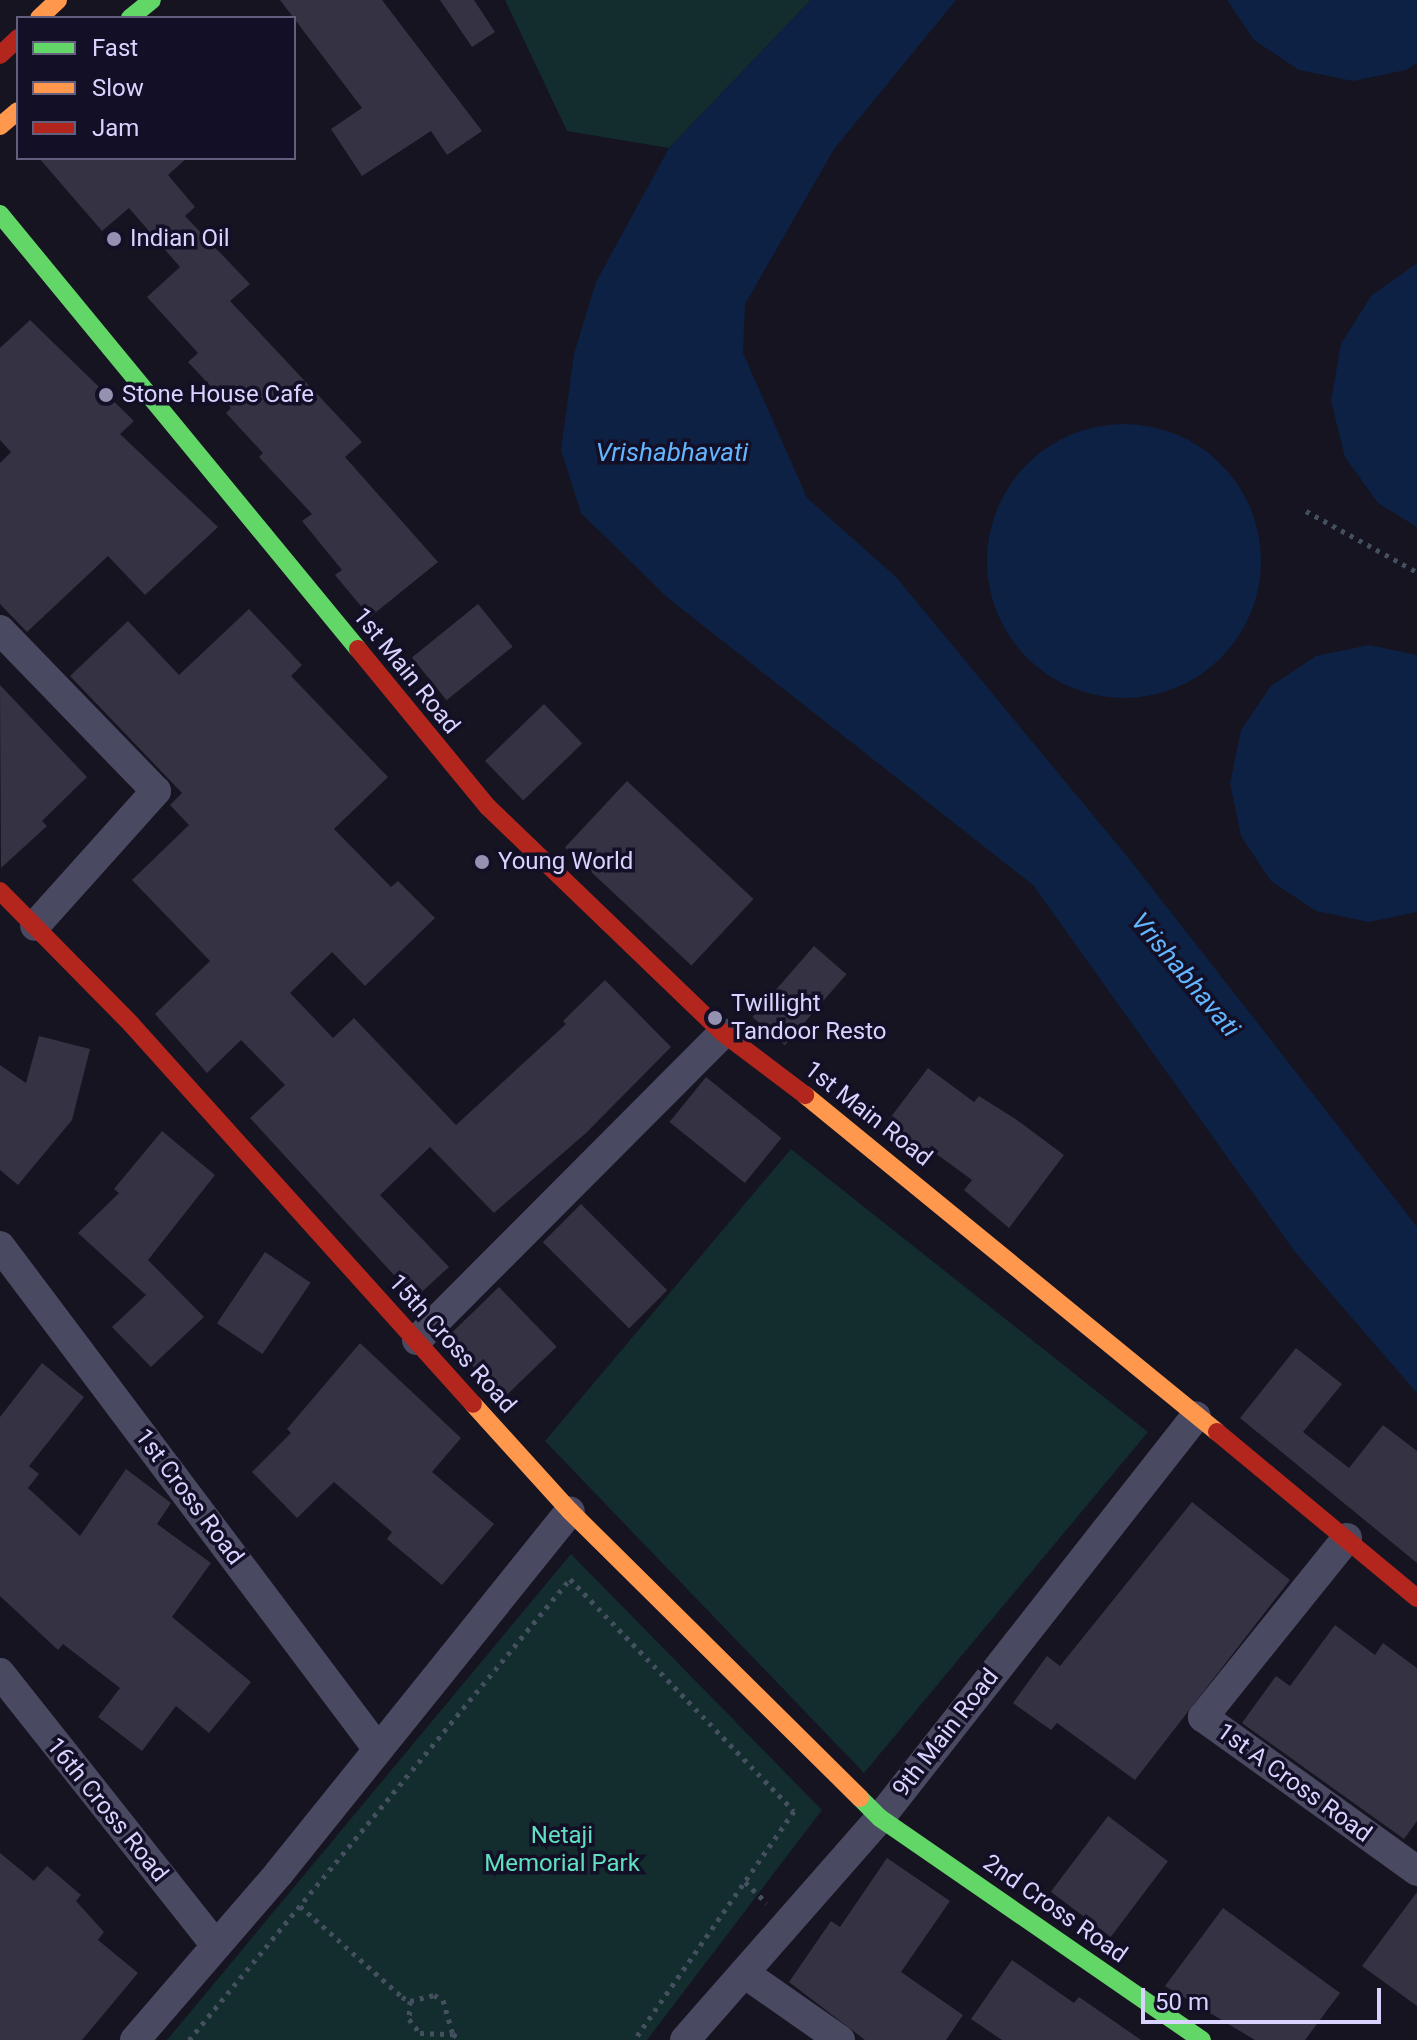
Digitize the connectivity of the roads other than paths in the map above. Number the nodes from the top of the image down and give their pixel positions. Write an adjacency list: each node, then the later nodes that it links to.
1 (58, 0): 3 (street)
2 (152, 0): 4 (street)
3 (41, 16)
4 (132, 16)
5 (16, 40): 6 (street)
6 (0, 55)
7 (16, 113): 8 (street)
8 (0, 126)
9 (0, 214): 13 (street, 1st Main Road)
10 (0, 630): 12 (street)
11 (0, 891): 12 (street, 15th Cross Road)
12 (35, 926): 15 (street, 15th Cross Road)
13 (723, 1033): 15 (street); 16 (street, 1st Main Road)
14 (0, 1246): 21 (street, 1st Cross Road)
15 (417, 1340): 17 (street, 15th Cross Road)
16 (1196, 1416): 18 (street, 1st Main Road); 22 (street, 9th Main Road)
17 (570, 1511): 21 (street); 22 (street, 15th Cross Road)
18 (1347, 1538): 19 (street, 1st Main Road); 23 (street, 1st A Cross Road)
19 (1417, 1598)
20 (0, 1673): 24 (street, 16th Cross Road)
21 (378, 1749): 24 (street)
22 (880, 1818): 25 (street, 9th Main Road); 29 (street, 2nd Cross Road)
23 (1417, 1871)
24 (216, 1946): 26 (street)
25 (744, 1973): 27 (street, 9th Main Road); 28 (street)
26 (135, 2040)
27 (685, 2040)
28 (840, 2040)
29 (1202, 2040)

